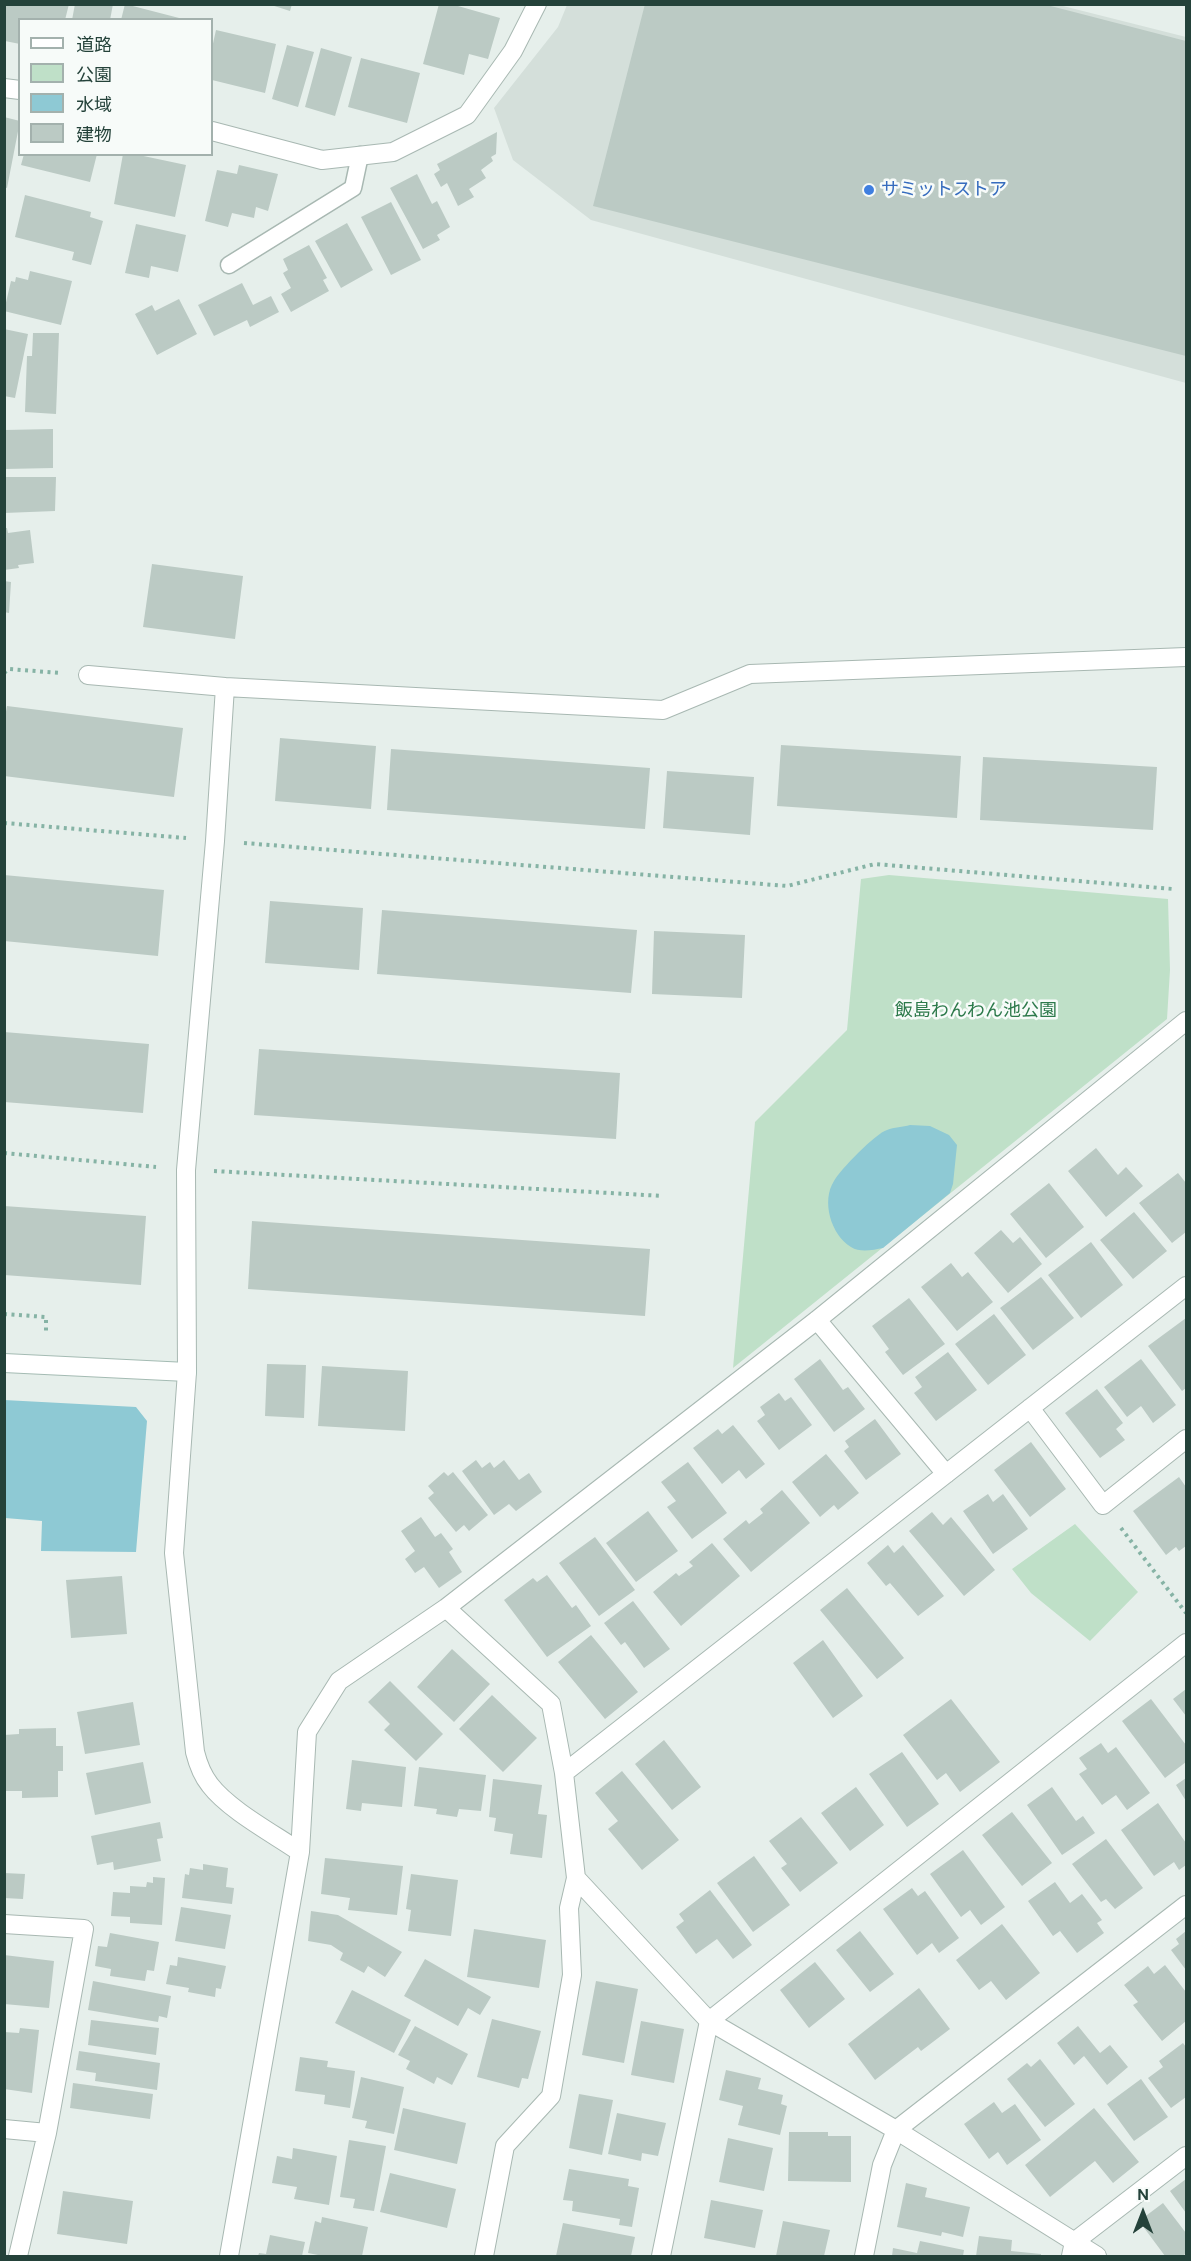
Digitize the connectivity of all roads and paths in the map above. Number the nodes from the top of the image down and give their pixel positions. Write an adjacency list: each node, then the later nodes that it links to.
1 (537, 4): 3 (street)
2 (213, 131): 3 (street)
3 (360, 155): 4 (lane)
4 (229, 265)
5 (1186, 657): 8 (street)
6 (4, 673): 7 (path)
7 (88, 675): 8 (street)
8 (225, 687): 10 (street)
9 (4, 823): 10 (path)
10 (215, 841): 11 (path); 14 (street)
11 (1173, 889)
12 (1186, 1021): 18 (street)
13 (4, 1153): 14 (path)
14 (186, 1170): 15 (path); 21 (street)
15 (663, 1196)
16 (1186, 1286): 22 (street)
17 (4, 1314): 20 (path)
18 (817, 1320): 24 (street); 26 (street)
19 (4, 1363): 20 (street)
20 (45, 1366): 21 (street)
21 (188, 1372): 30 (street)
22 (1029, 1408): 24 (street); 25 (street)
23 (1186, 1439): 25 (street)
24 (946, 1474): 29 (street)
25 (1103, 1505): 27 (path)
26 (446, 1608): 29 (street); 30 (street)
27 (1186, 1613)
28 (1186, 1643): 34 (street)
29 (564, 1773): 31 (street)
30 (300, 1852): 41 (street)
31 (576, 1878): 34 (street); 42 (street)
32 (1186, 1905): 36 (street)
33 (4, 1924): 37 (street)
34 (709, 2021): 36 (street); 43 (street)
35 (4, 2129): 37 (street)
36 (896, 2130): 39 (street); 44 (street)
37 (47, 2133): 40 (street)
38 (1186, 2156): 39 (street)
39 (1072, 2249): 45 (street)
40 (18, 2256)
41 (229, 2256)
42 (484, 2256)
43 (661, 2256)
44 (864, 2256)
45 (1097, 2256)

